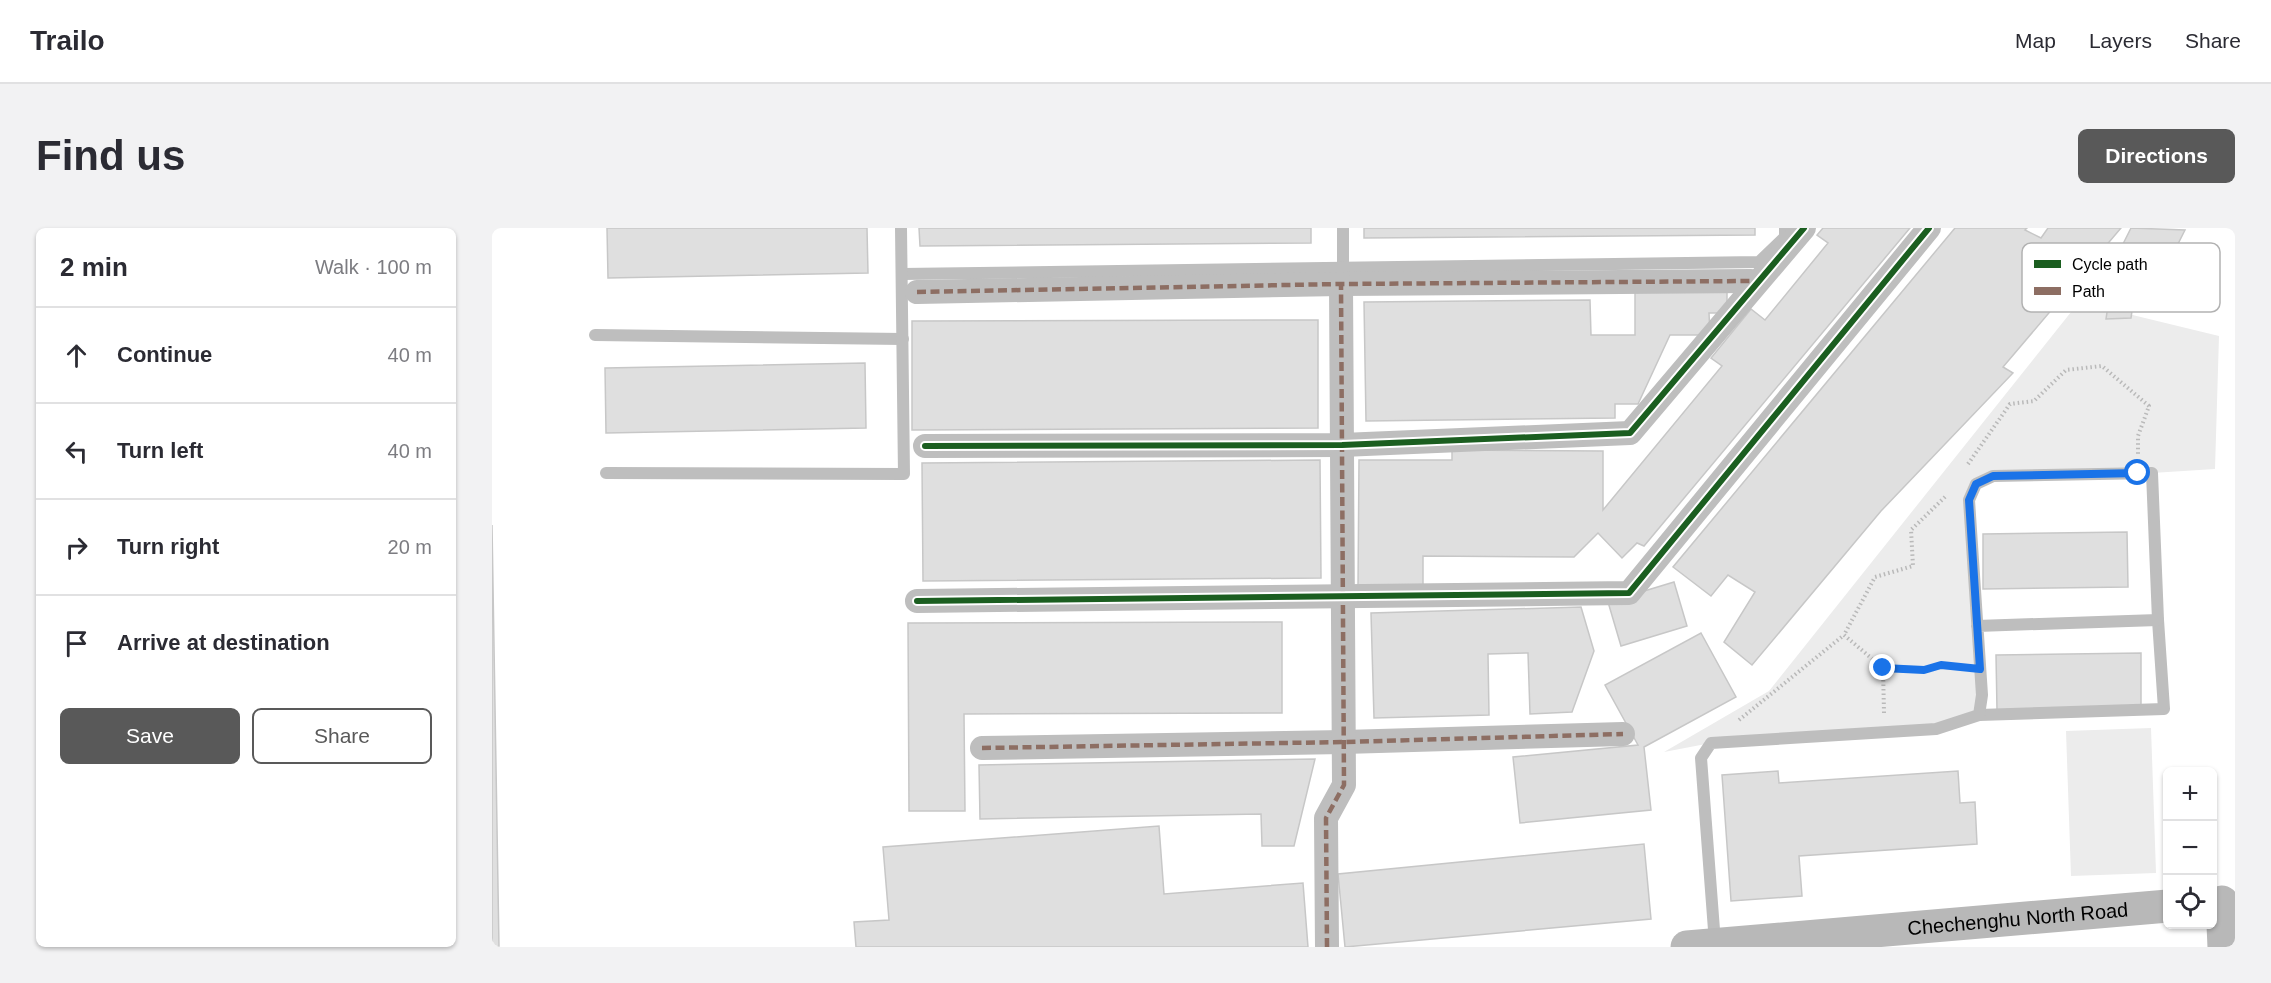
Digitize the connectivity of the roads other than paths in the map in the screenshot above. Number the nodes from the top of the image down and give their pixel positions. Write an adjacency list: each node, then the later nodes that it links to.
1 (901, 228): 6 (lane)
2 (1343, 228): 7 (lane)
3 (1785, 228): 7 (lane)
4 (1804, 228): 12 (street)
5 (1929, 228): 15 (street)
6 (902, 274): 7 (lane); 11 (lane)
7 (1342, 276): 8 (street); 9 (street); 12 (street)
8 (1751, 281)
9 (917, 292)
10 (595, 335): 11 (lane)
11 (903, 339): 14 (lane)
12 (1342, 445): 13 (street); 15 (street)
13 (925, 446)
14 (606, 473)
15 (1343, 598): 16 (street); 21 (street)
16 (917, 601)
17 (2158, 620): 18 (lane); 18 (lane); 19 (lane)
18 (1977, 626): 19 (lane)
19 (1978, 715): 25 (lane)
20 (1623, 734): 21 (street)
21 (1344, 742): 22 (street); 26 (street)
22 (982, 748)
23 (2223, 901): 27 (main road)
24 (2163, 906): 25 (main road, Chechenghu North Road)
25 (1701, 946)
26 (1327, 947)
27 (2224, 947)

